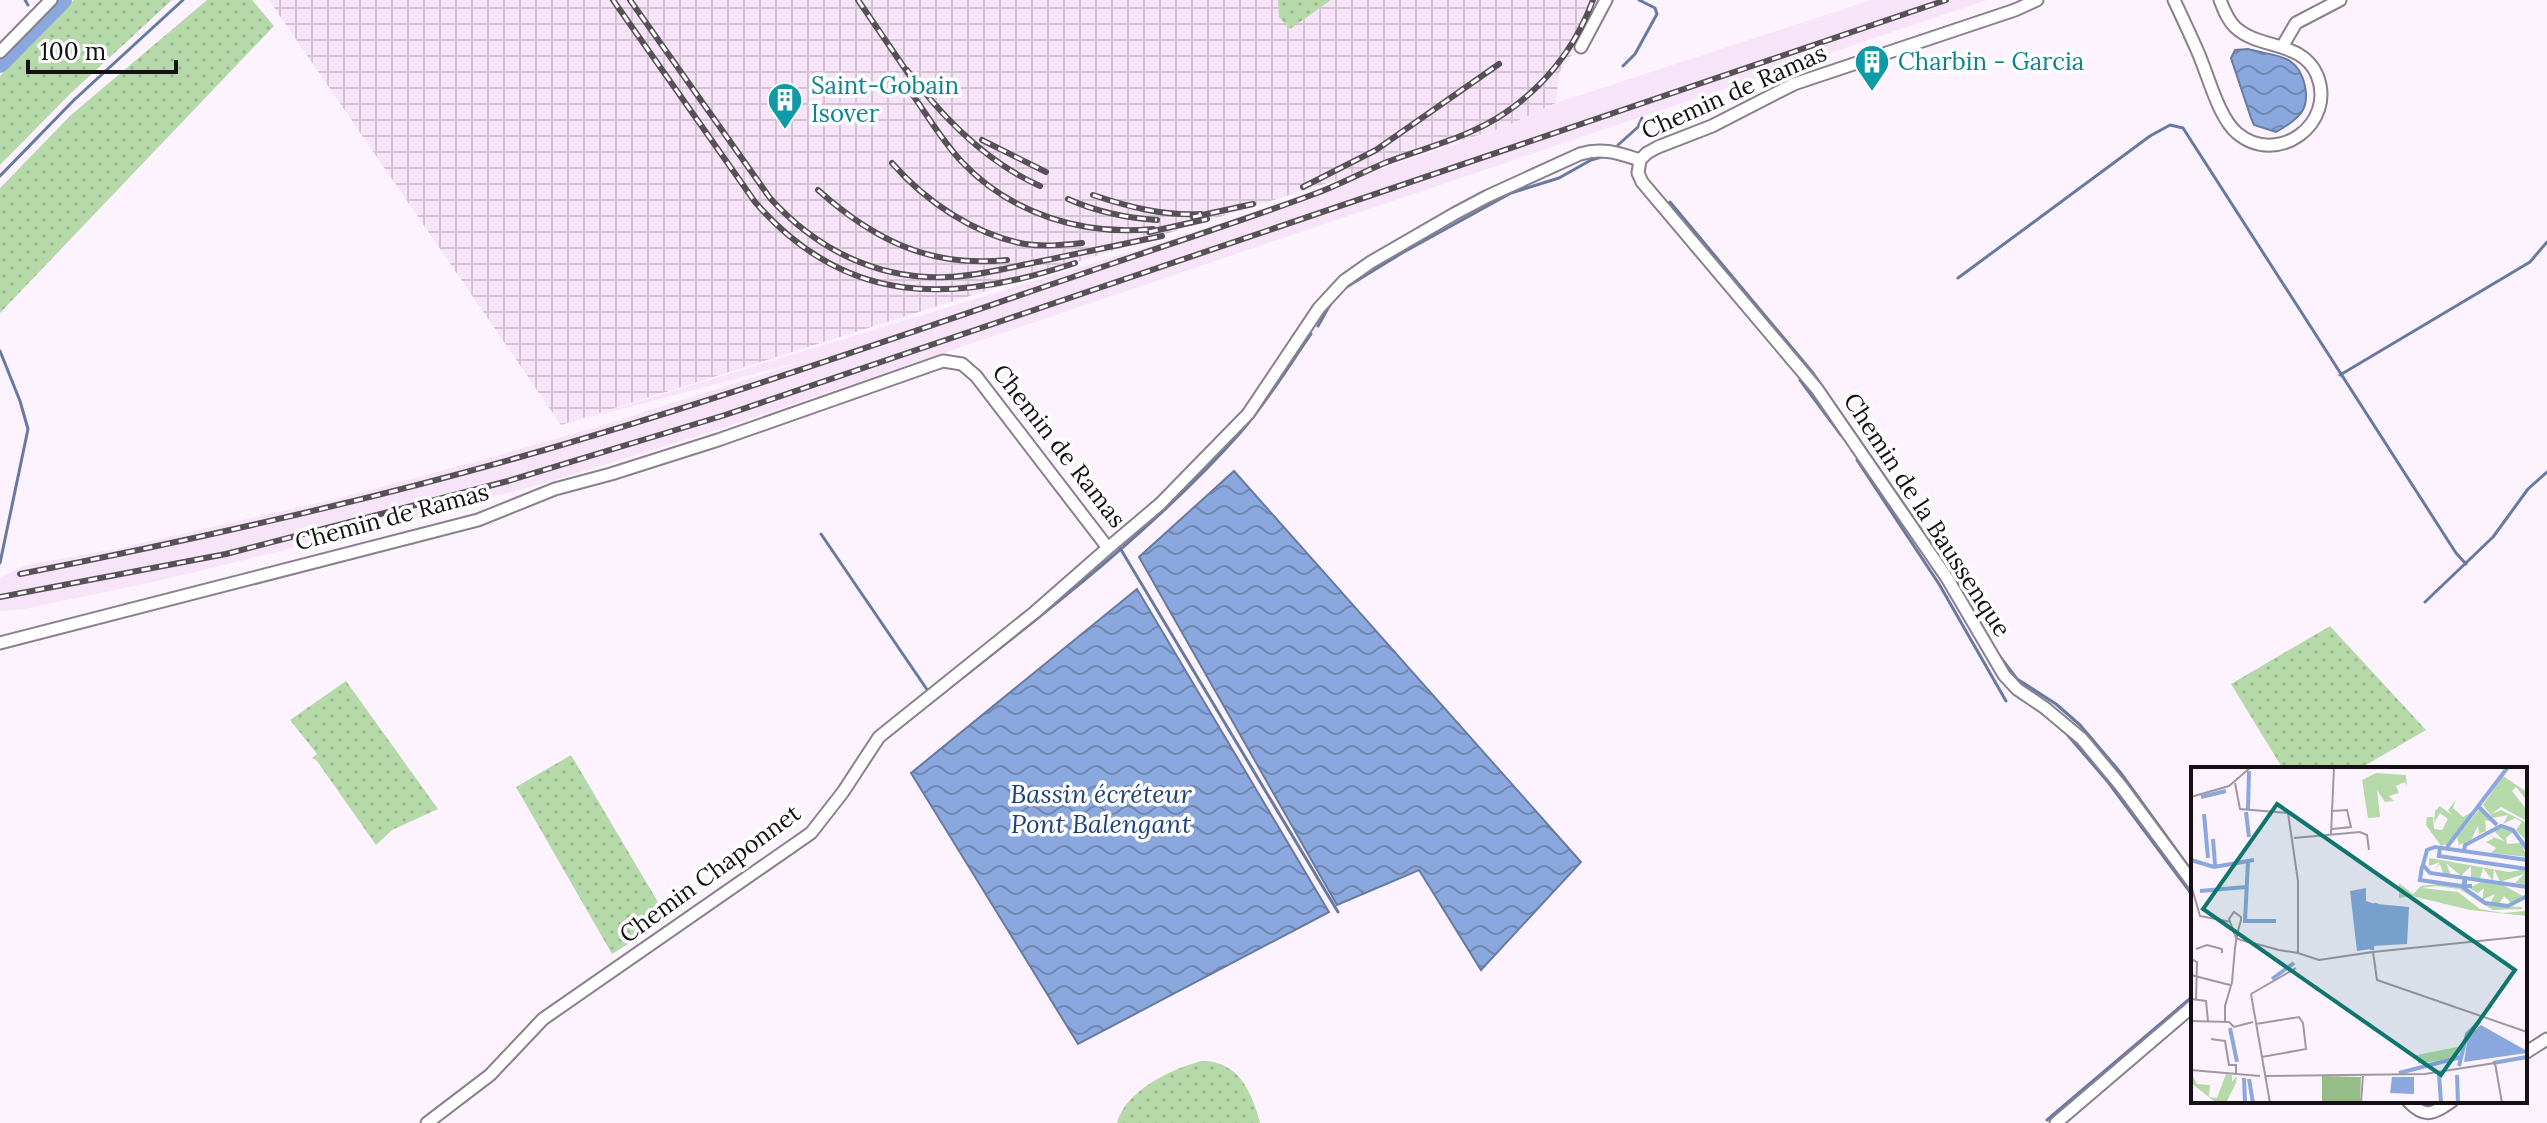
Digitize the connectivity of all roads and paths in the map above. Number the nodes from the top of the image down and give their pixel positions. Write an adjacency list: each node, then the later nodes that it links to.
1 (51, 0): 9 (street)
2 (1606, 0): 7 (street)
3 (2037, 0): 10 (street, Chemin de Ramas)
4 (2174, 0): 8 (street)
5 (2220, 0): 8 (street)
6 (2340, 0): 8 (street)
7 (1581, 47)
8 (2282, 47)
9 (0, 52)
10 (1640, 160): 11 (street, Chemin de Ramas); 13 (street, Chemin de la Baussenque)
11 (1108, 548): 12 (street, Chemin de Ramas); 19 (street, Chemin Chaponnet)
12 (0, 643)
13 (2191, 880)
14 (2191, 1008): 20 (street)
15 (2547, 1039): 16 (street)
16 (2527, 1052)
17 (2410, 1103): 18 (street)
18 (2449, 1103)
19 (427, 1123)
20 (2056, 1123)

